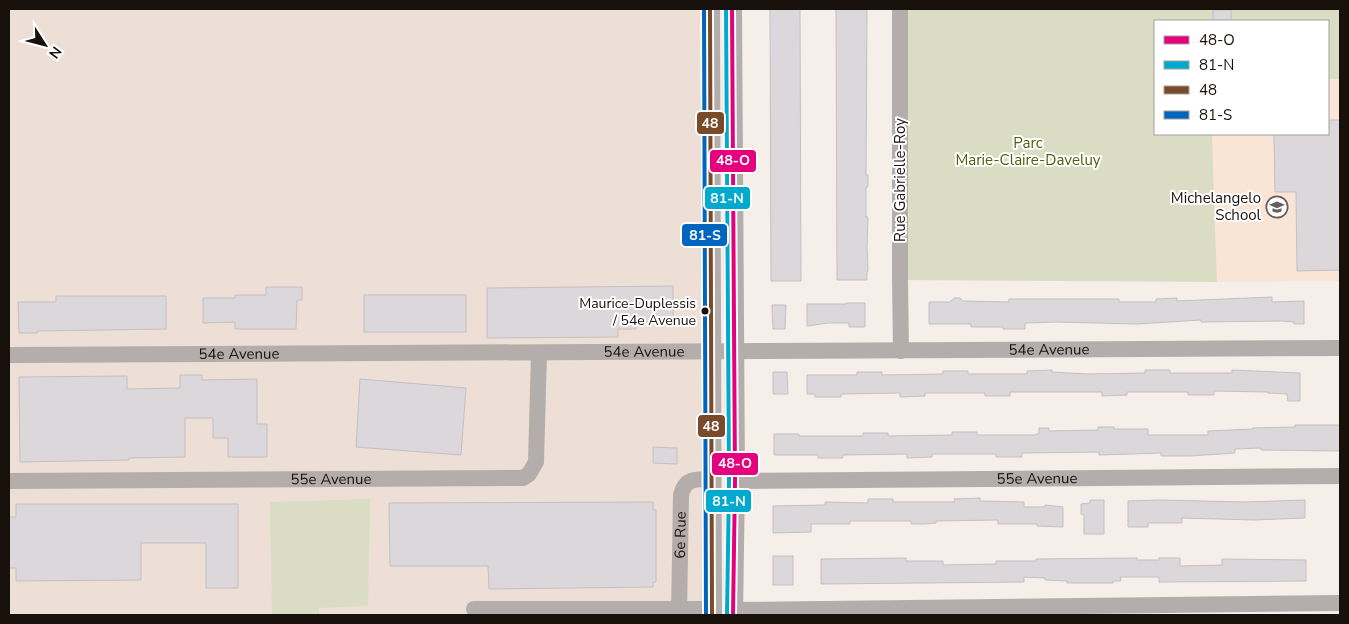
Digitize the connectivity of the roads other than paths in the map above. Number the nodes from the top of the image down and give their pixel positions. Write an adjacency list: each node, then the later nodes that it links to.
1 (710, 9): 6 (street)
2 (732, 9): 7 (street)
3 (900, 9): 5 (street, Rue Gabrielle-Roy)
4 (1340, 348): 5 (street, 54e Avenue)
5 (901, 351): 7 (street, 54e Avenue)
6 (711, 352): 7 (street, 54e Avenue); 8 (street, 54e Avenue); 11 (street)
7 (734, 352): 12 (street)
8 (539, 353): 9 (street, 54e Avenue); 13 (street, 55e Avenue)
9 (9, 355)
10 (1340, 476): 12 (street, 55e Avenue)
11 (711, 478): 16 (street, 6e Rue); 17 (street)
12 (735, 481): 18 (street)
13 (9, 482)
14 (1340, 603): 18 (street)
15 (474, 609): 16 (street)
16 (679, 612): 17 (street)
17 (712, 612)
18 (733, 612)

